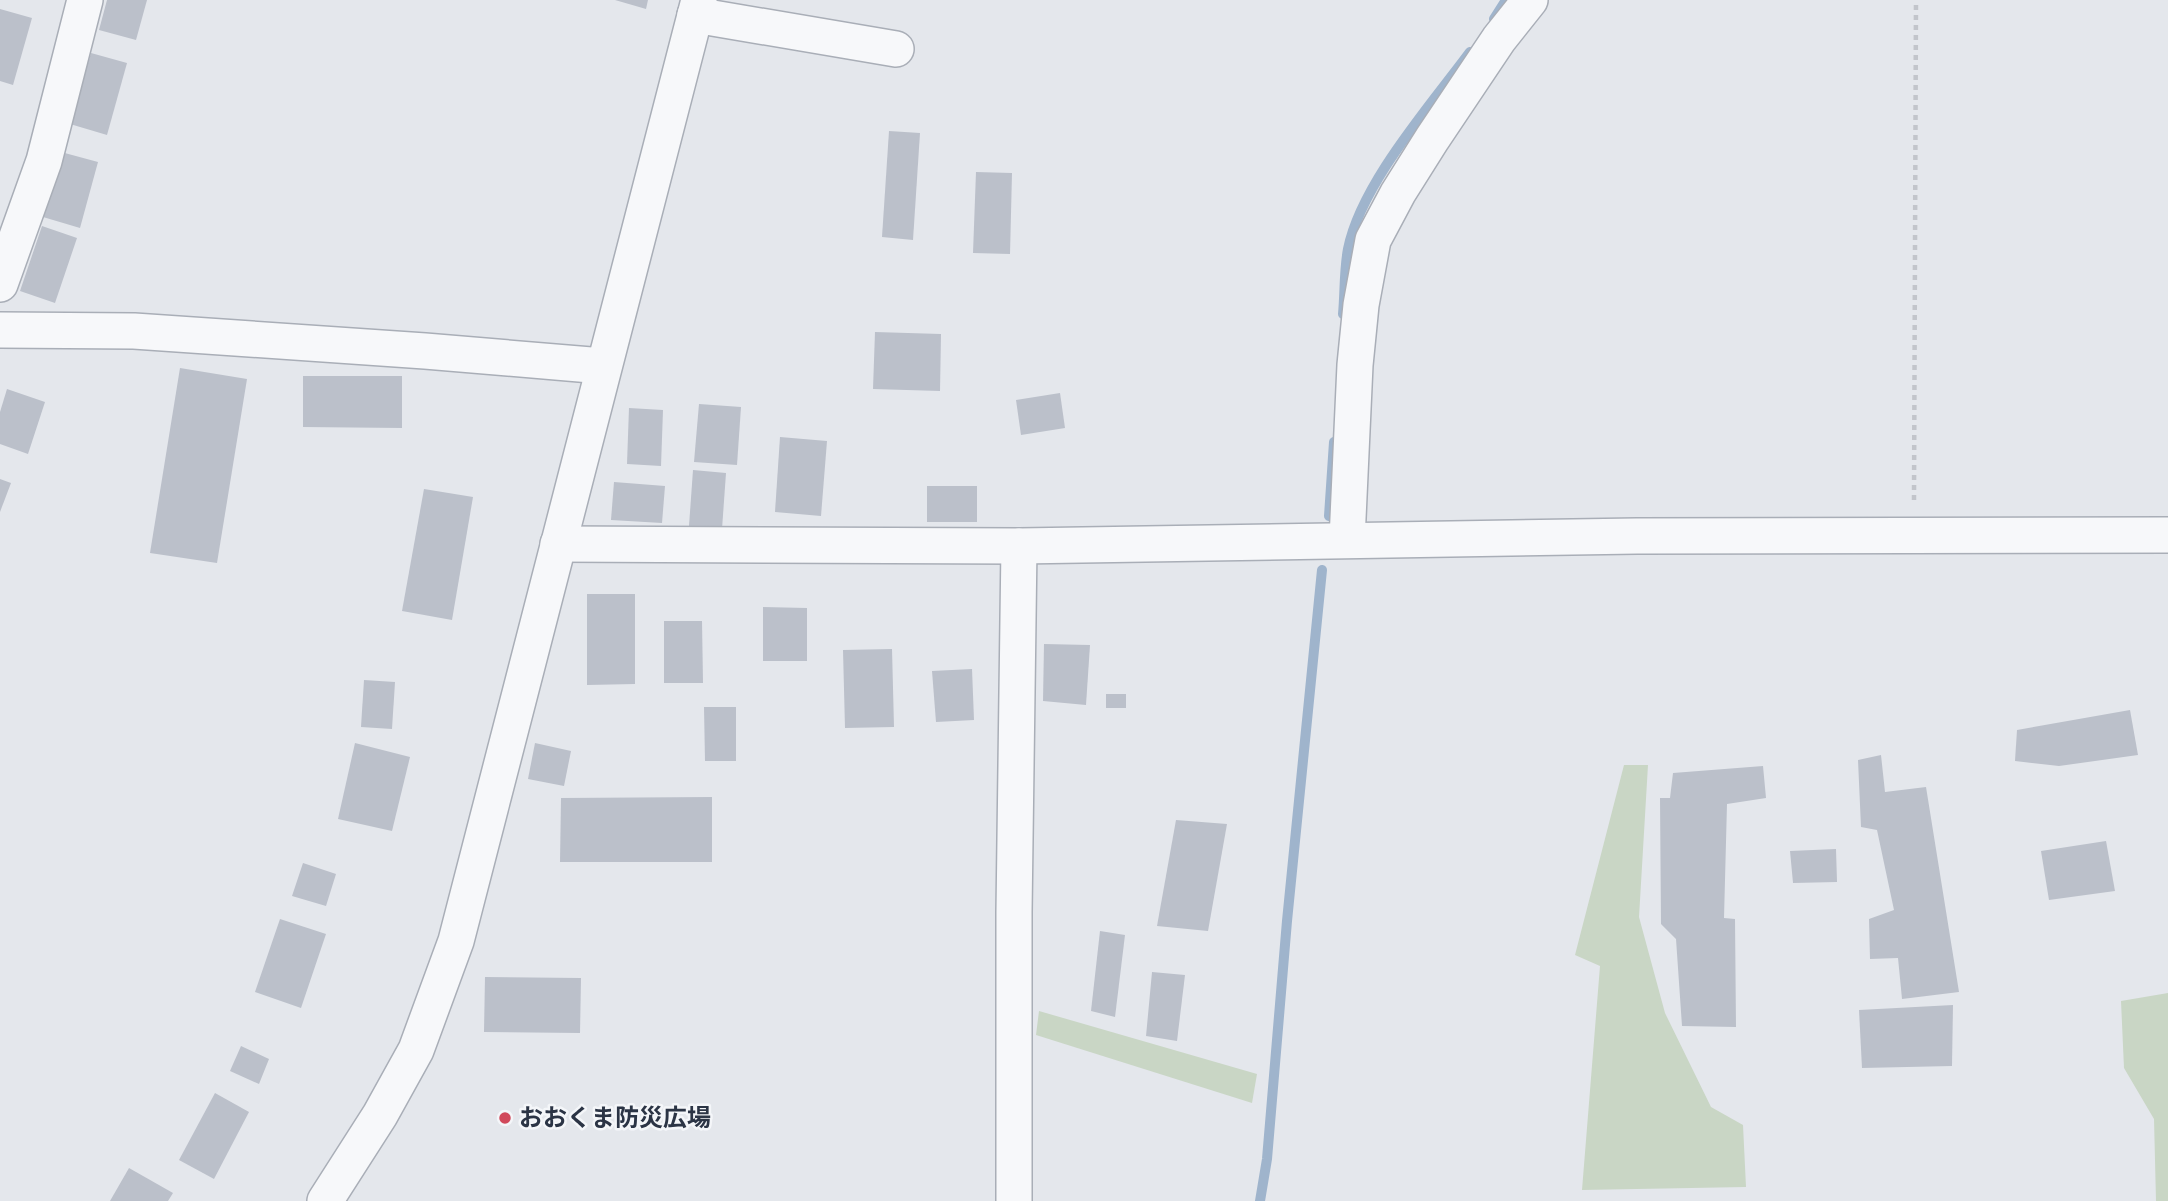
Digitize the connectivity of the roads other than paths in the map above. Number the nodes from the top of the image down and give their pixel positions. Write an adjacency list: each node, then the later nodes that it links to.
1 (85, 0): 5 (street)
2 (1530, 0): 9 (street)
3 (697, 7): 4 (street); 7 (street)
4 (896, 49)
5 (0, 284)
6 (1, 332): 7 (street)
7 (603, 366): 10 (street)
8 (2168, 535): 9 (street)
9 (1347, 540): 11 (street)
10 (558, 544): 11 (street); 12 (street)
11 (1019, 546): 13 (street)
12 (325, 1201)
13 (1014, 1201)

